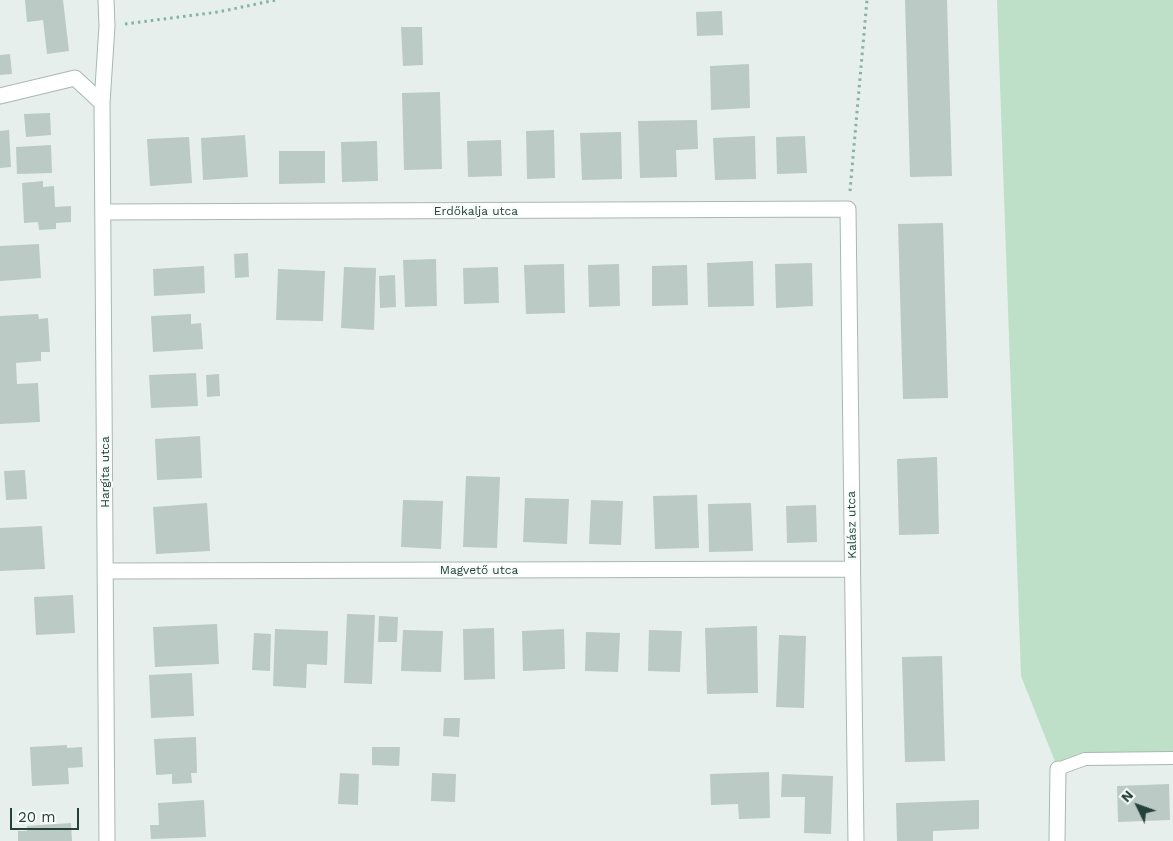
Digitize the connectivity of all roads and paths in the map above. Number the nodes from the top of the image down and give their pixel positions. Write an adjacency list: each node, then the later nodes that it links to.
1 (106, 0): 4 (street, Hargita utca)
2 (276, 0): 4 (path)
3 (867, 0): 7 (path)
4 (106, 26): 6 (street, Hargita utca)
5 (0, 96): 6 (street)
6 (102, 103): 8 (street, Hargita utca)
7 (848, 209): 8 (street, Erdőkalja utca); 9 (street, Kalász utca)
8 (103, 212): 10 (street, Hargita utca)
9 (852, 569): 10 (street, Magvető utca); 14 (street, Kalász utca)
10 (106, 571): 13 (street, Hargita utca)
11 (1173, 758): 12 (lane)
12 (1058, 769): 15 (street)
13 (107, 841)
14 (856, 841)
15 (1057, 841)

